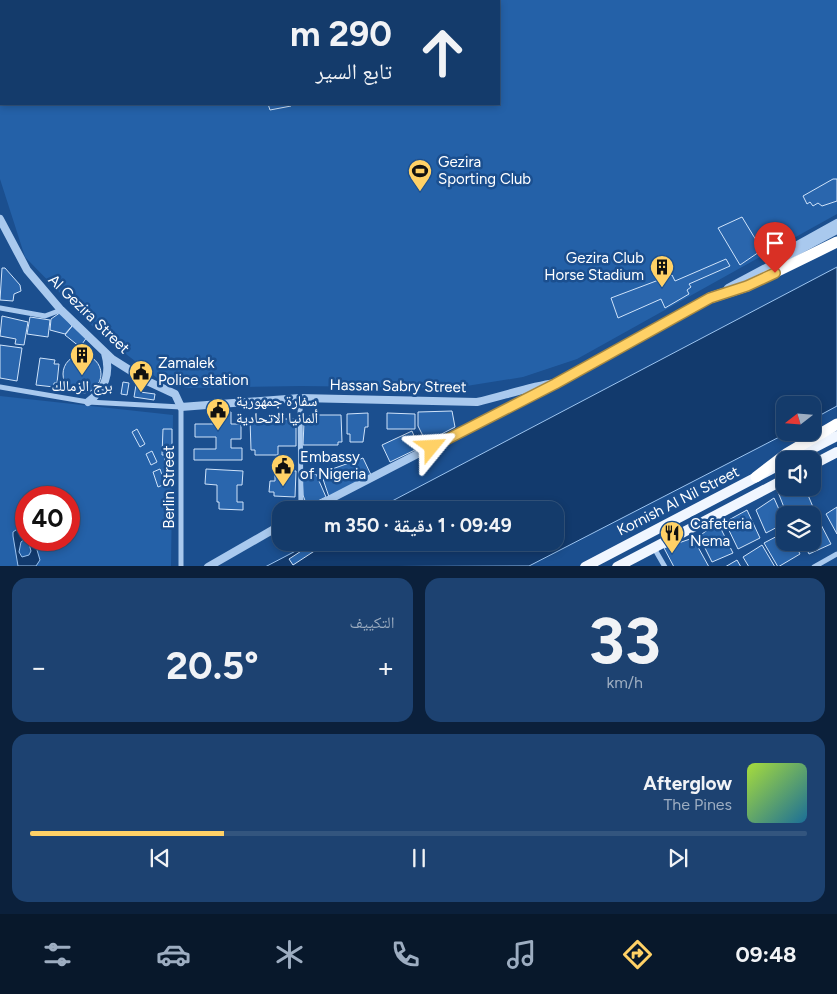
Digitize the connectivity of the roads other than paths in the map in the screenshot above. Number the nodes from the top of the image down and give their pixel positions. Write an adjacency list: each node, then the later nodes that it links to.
1 (0, 219): 8 (street, Al Gezira Street)
2 (837, 222): 5 (street)
3 (837, 230): 5 (street)
4 (837, 242): 6 (highway)
5 (736, 284): 6 (street)
6 (710, 298): 10 (street)
7 (0, 308): 8 (street)
8 (60, 310): 9 (street, Al Gezira Street)
9 (105, 354): 13 (street); 14 (street, Al Gezira Street)
10 (555, 384): 12 (street, Hassan Sabry Street); 24 (street)
11 (0, 387): 13 (street, Hassan Sabry Street)
12 (300, 398): 14 (street, Hassan Sabry Street); 23 (street)
13 (88, 402): 14 (street, Hassan Sabry Street)
14 (181, 407): 28 (street, Berlin Street)
15 (837, 424): 21 (highway)
16 (837, 436): 17 (main road)
17 (808, 451)
18 (836, 454): 19 (main road)
19 (821, 461)
20 (776, 467): 21 (main road, Kornish Al Nil Street)
21 (756, 477): 30 (main road, Kornish Al Nil Street)
22 (776, 484): 26 (main road, Kornish Al Nil Street)
23 (301, 501)
24 (327, 501)
25 (272, 530): 29 (street)
26 (654, 547): 31 (main road, Kornish Al Nil Street); 32 (street)
27 (837, 554): 33 (street)
28 (181, 566)
29 (208, 566)
30 (585, 566)
31 (617, 566)
32 (664, 566)
33 (814, 566)

